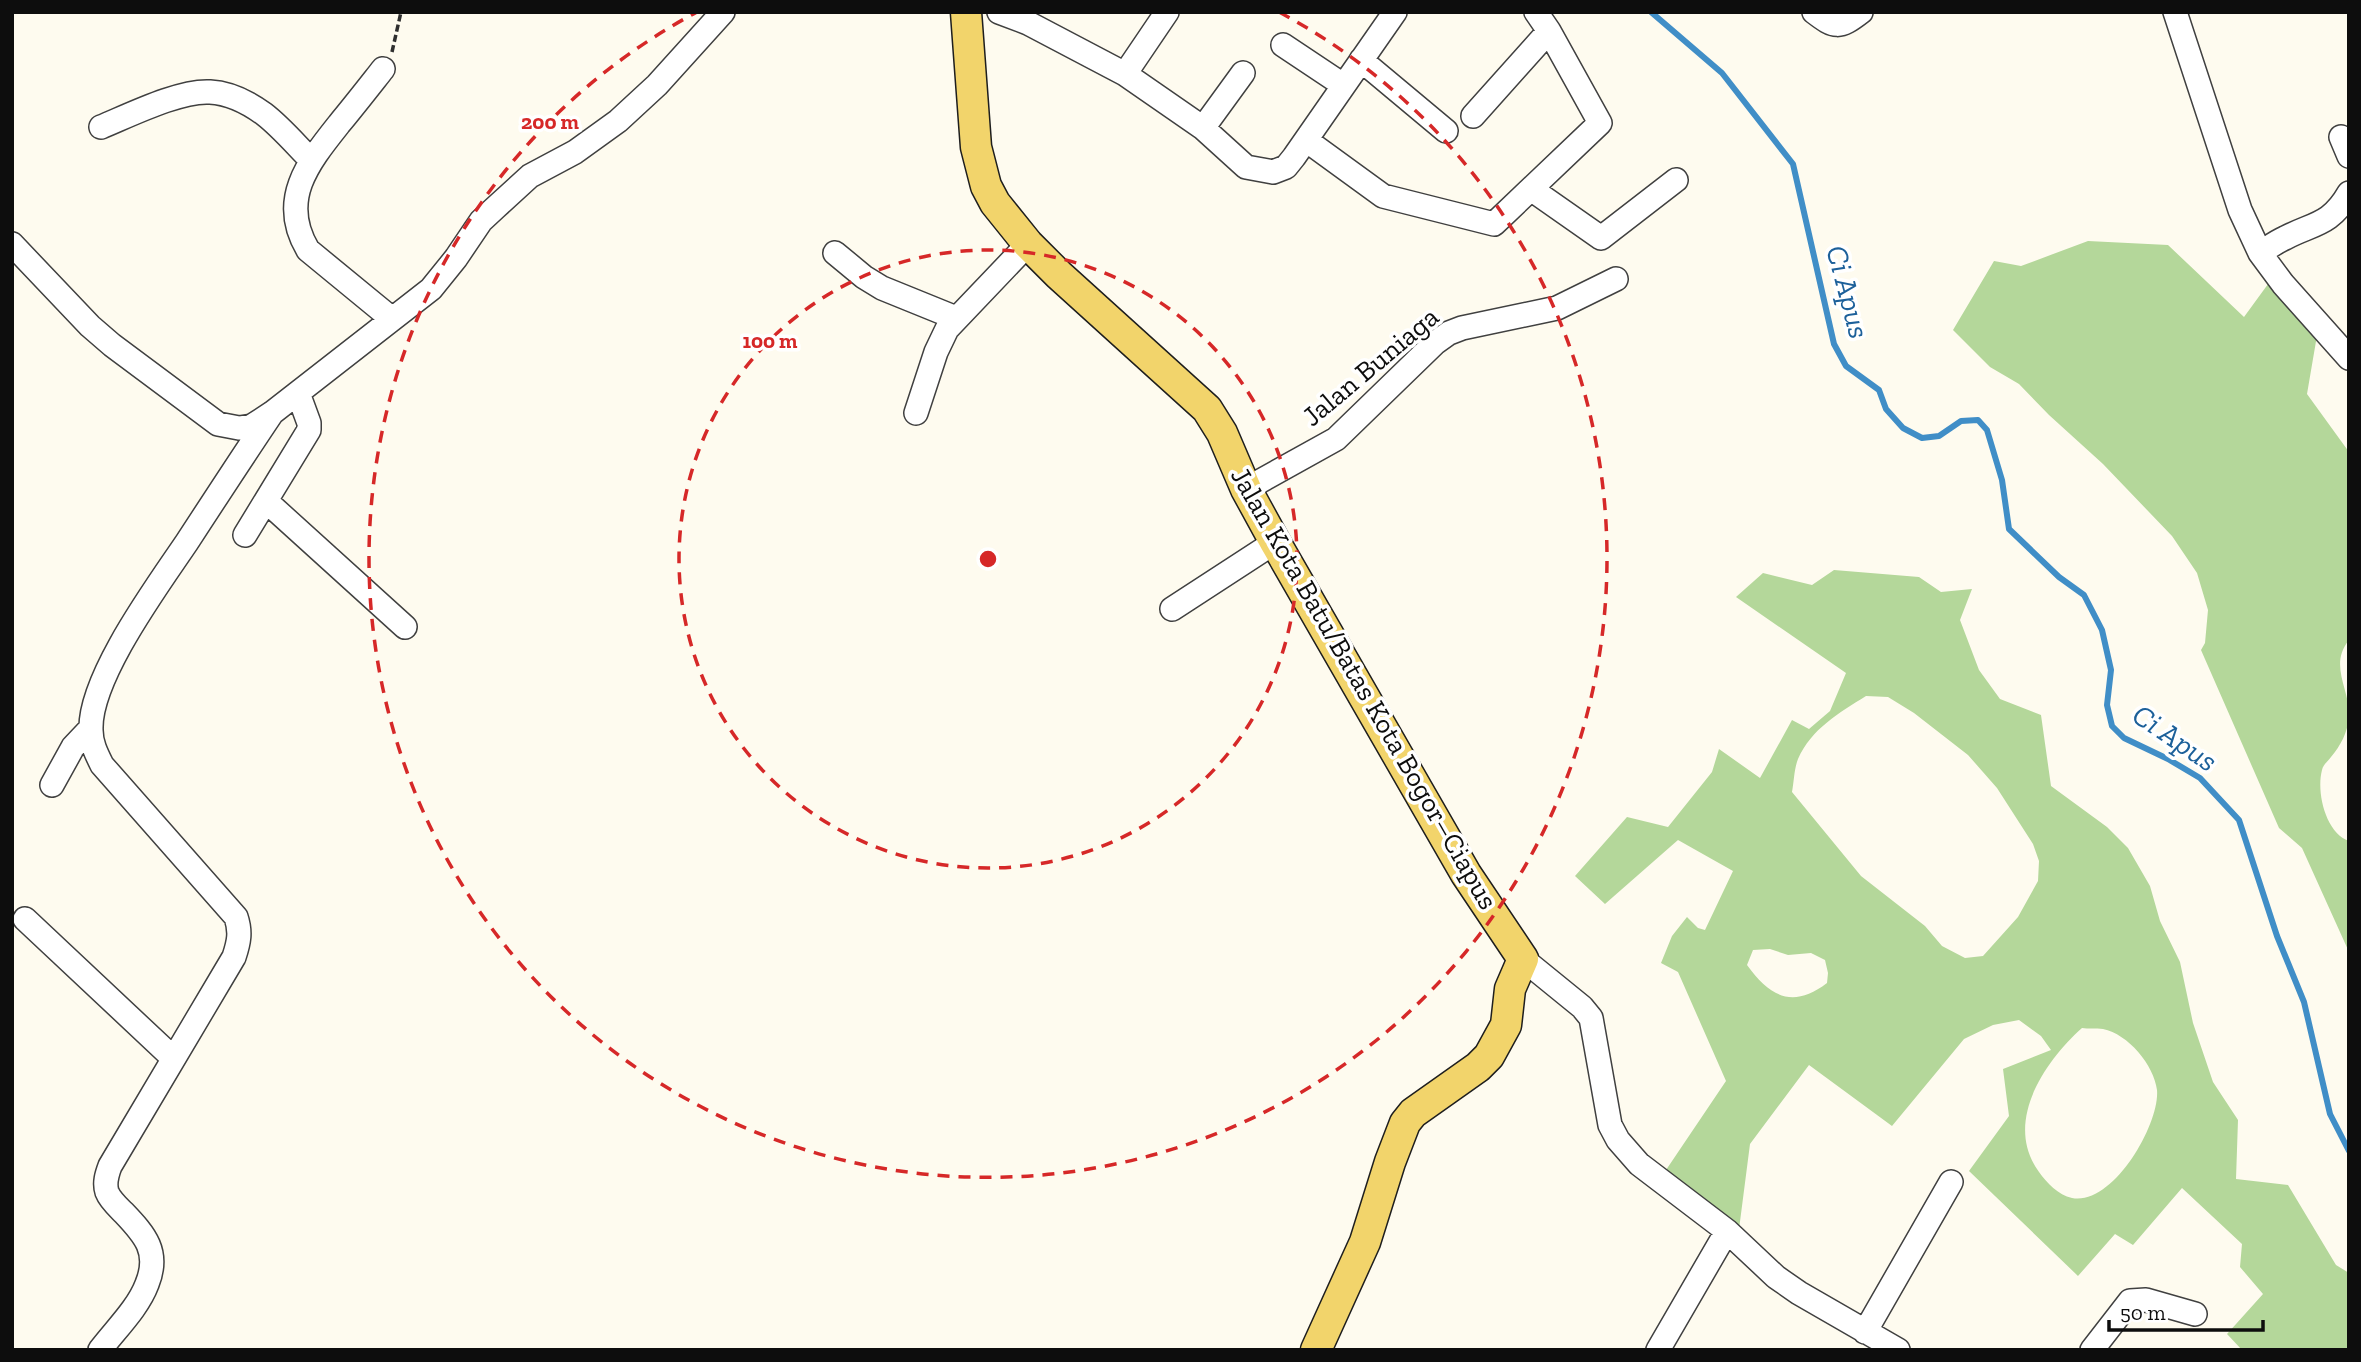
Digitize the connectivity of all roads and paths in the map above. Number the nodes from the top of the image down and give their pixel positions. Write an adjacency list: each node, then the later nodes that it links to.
1 (401, 12): 13 (path)
2 (723, 12): 31 (street)
3 (966, 12): 27 (main road, Jalan Kota Batu/Batas Kota Bogor–Ciapus)
4 (999, 12): 15 (street)
5 (1167, 12): 15 (street)
6 (1395, 12): 12 (street)
7 (1814, 12): 8 (street)
8 (1861, 12)
9 (2175, 12): 29 (street)
10 (1543, 22): 17 (street); 24 (street)
11 (1283, 45): 16 (street)
12 (1361, 60): 16 (street); 20 (street)
13 (383, 69): 22 (street)
14 (1243, 73): 19 (street)
15 (1125, 74): 19 (street)
16 (1343, 86): 21 (street)
17 (1473, 116)
18 (102, 127): 22 (street)
19 (1203, 128): 21 (street)
20 (1446, 131)
21 (1306, 140): 24 (street)
22 (311, 160): 31 (street)
23 (1676, 180): 24 (street)
24 (1531, 189)
25 (2349, 193): 29 (street)
26 (12, 244): 35 (street)
27 (1028, 244): 32 (street); 37 (main road, Jalan Kota Batu/Batas Kota Bogor–Ciapus)
28 (835, 253): 32 (street)
29 (2260, 253): 33 (street)
30 (1616, 279): 37 (street, Jalan Buniaga)
31 (392, 318): 34 (street)
32 (956, 318): 36 (street)
33 (2349, 358)
34 (299, 393): 35 (street); 38 (street)
35 (272, 413): 43 (street)
36 (916, 413)
37 (1246, 489): 40 (main road, Jalan Kota Batu/Batas Kota Bogor–Ciapus)
38 (266, 501): 39 (street); 42 (street)
39 (245, 535)
40 (1275, 542): 41 (street); 46 (main road, Jalan Kota Batu/Batas Kota Bogor–Ciapus)
41 (1172, 609)
42 (405, 627)
43 (91, 728): 44 (street); 47 (street)
44 (52, 785)
45 (24, 919): 47 (street)
46 (1523, 959): 49 (street); 53 (main road)
47 (173, 1058): 52 (street)
48 (1951, 1182): 51 (street)
49 (1727, 1231): 51 (street); 54 (street)
50 (2195, 1314): 56 (street)
51 (1865, 1332): 55 (street)
52 (100, 1350)
53 (1316, 1350)
54 (1657, 1350)
55 (1898, 1350)
56 (2092, 1350)

